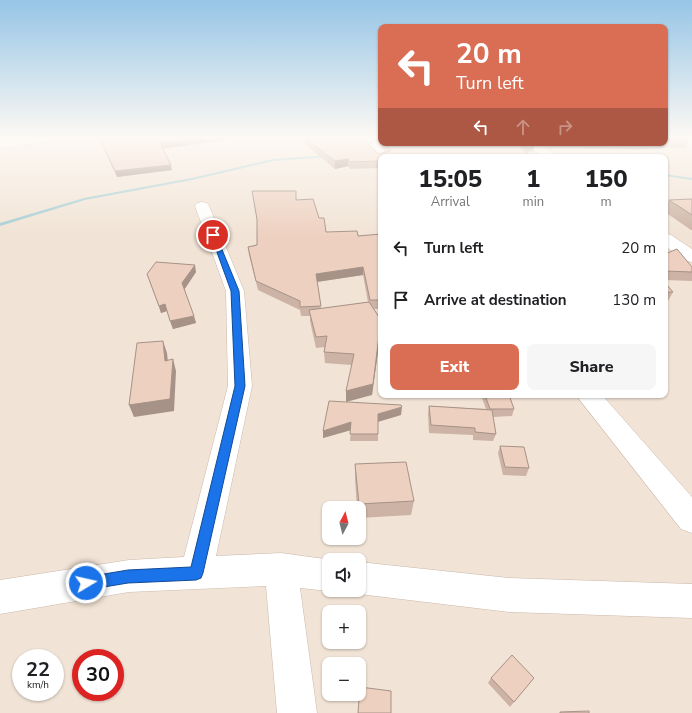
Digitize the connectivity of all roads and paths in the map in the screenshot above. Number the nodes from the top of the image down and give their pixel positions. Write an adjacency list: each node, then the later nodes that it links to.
1 (202, 206): 7 (street)
2 (668, 240): 3 (street)
3 (692, 257)
4 (591, 398): 5 (street)
5 (692, 518)
6 (281, 569): 7 (street); 8 (street); 12 (street)
7 (196, 573): 10 (street)
8 (322, 574)
9 (366, 579): 11 (street)
10 (0, 597)
11 (692, 601)
12 (297, 713)

